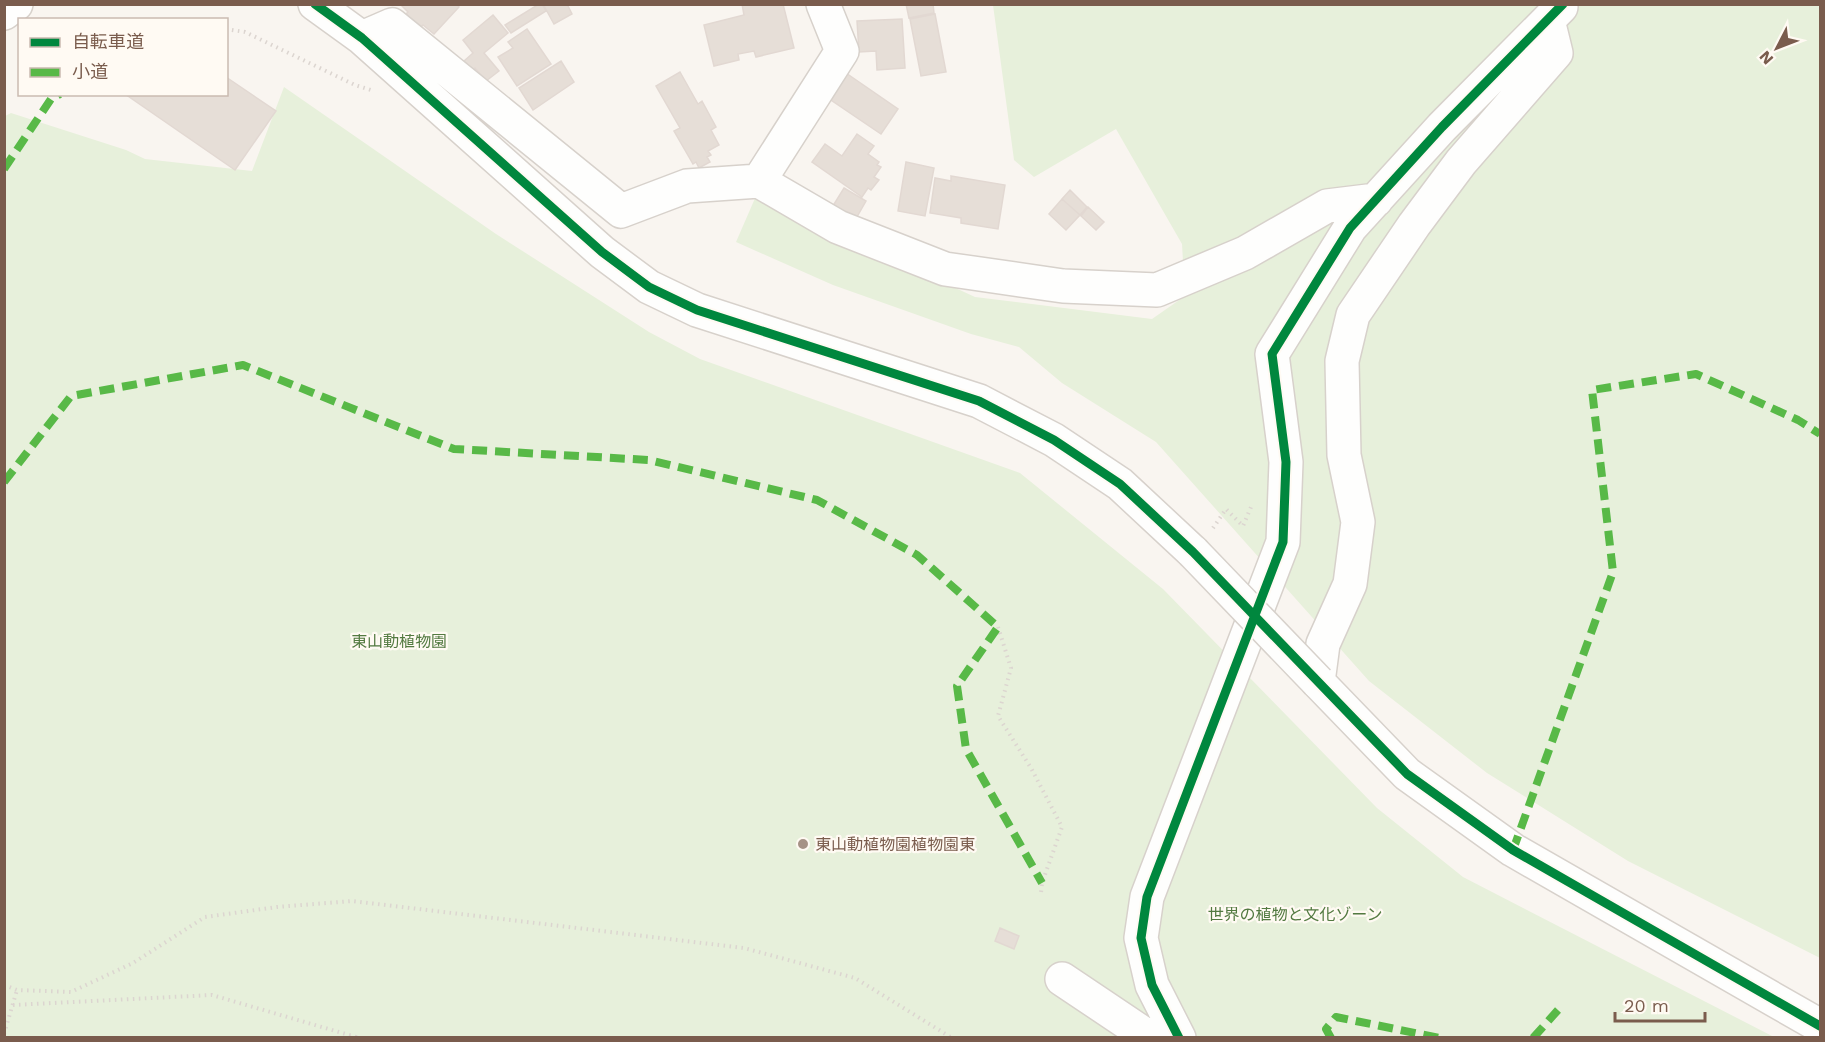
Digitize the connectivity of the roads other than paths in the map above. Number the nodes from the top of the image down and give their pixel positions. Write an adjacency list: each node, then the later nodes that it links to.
1 (16, 4): 5 (street)
2 (315, 4): 6 (street)
3 (823, 4): 7 (street)
4 (1556, 12): 8 (street); 9 (street)
5 (4, 13)
6 (362, 38): 7 (street); 9 (street, bridge)
7 (759, 180): 8 (street)
8 (1376, 200): 13 (street)
9 (1318, 682): 11 (street)
10 (1062, 980): 12 (street)
11 (1821, 1026)
12 (1150, 1038)
13 (1179, 1038)

